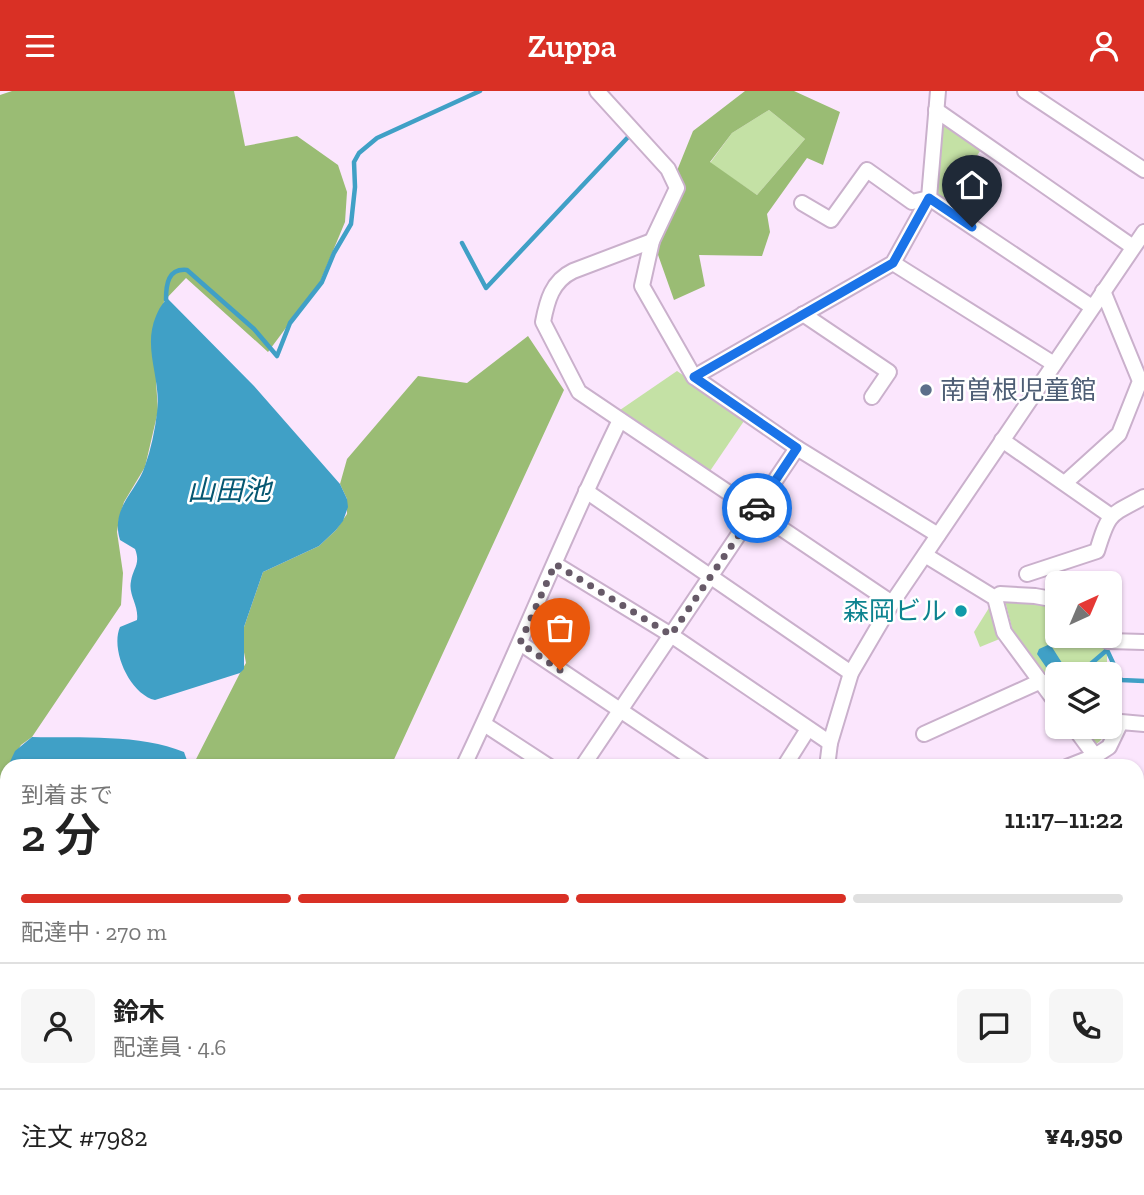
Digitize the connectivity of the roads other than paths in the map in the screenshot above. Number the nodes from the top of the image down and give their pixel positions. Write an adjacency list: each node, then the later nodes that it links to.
1 (597, 91): 9 (street)
2 (938, 91): 4 (street)
3 (1025, 91): 5 (street)
4 (936, 110): 6 (street); 10 (street)
5 (1144, 170)
6 (929, 198): 7 (street); 11 (street); 13 (street)
7 (803, 204)
8 (1144, 232): 10 (street)
9 (652, 241): 16 (street); 18 (street)
10 (1133, 247): 12 (street)
11 (893, 263): 14 (street); 15 (street)
12 (1103, 291): 13 (street); 21 (street)
13 (1092, 307): 15 (street)
14 (803, 314): 16 (street); 17 (street)
15 (1054, 364): 19 (street)
16 (694, 377): 20 (street)
17 (872, 397)
18 (620, 420): 22 (street); 24 (street)
19 (1002, 440): 21 (street); 26 (street)
20 (797, 448): 24 (street); 26 (street)
21 (1066, 482): 25 (street)
22 (586, 491): 28 (street); 30 (street)
23 (1144, 497): 25 (street)
24 (754, 512): 30 (street); 33 (street)
25 (1111, 516): 29 (street)
26 (938, 535): 27 (street)
27 (925, 555): 31 (street); 33 (street)
28 (555, 564): 34 (street); 37 (street)
29 (1027, 574)
30 (710, 577): 34 (street); 38 (street)
31 (995, 598): 32 (street); 39 (street)
32 (1045, 598)
33 (892, 603): 38 (street)
34 (671, 635): 41 (street); 44 (street)
35 (1122, 641): 36 (street)
36 (1144, 642)
37 (520, 643): 41 (street); 42 (street)
38 (851, 673): 47 (street)
39 (1041, 681): 40 (street); 45 (street)
40 (1045, 686)
41 (620, 710): 51 (street); 52 (street)
42 (484, 724): 49 (street); 50 (street)
43 (1144, 724): 48 (street)
44 (807, 729): 47 (street); 53 (street)
45 (924, 734)
46 (1083, 739): 48 (street)
47 (830, 743): 54 (street)
48 (1095, 756): 55 (street)
49 (467, 759)
50 (538, 759)
51 (587, 759)
52 (693, 759)
53 (789, 759)
54 (828, 759)
55 (1087, 759)

